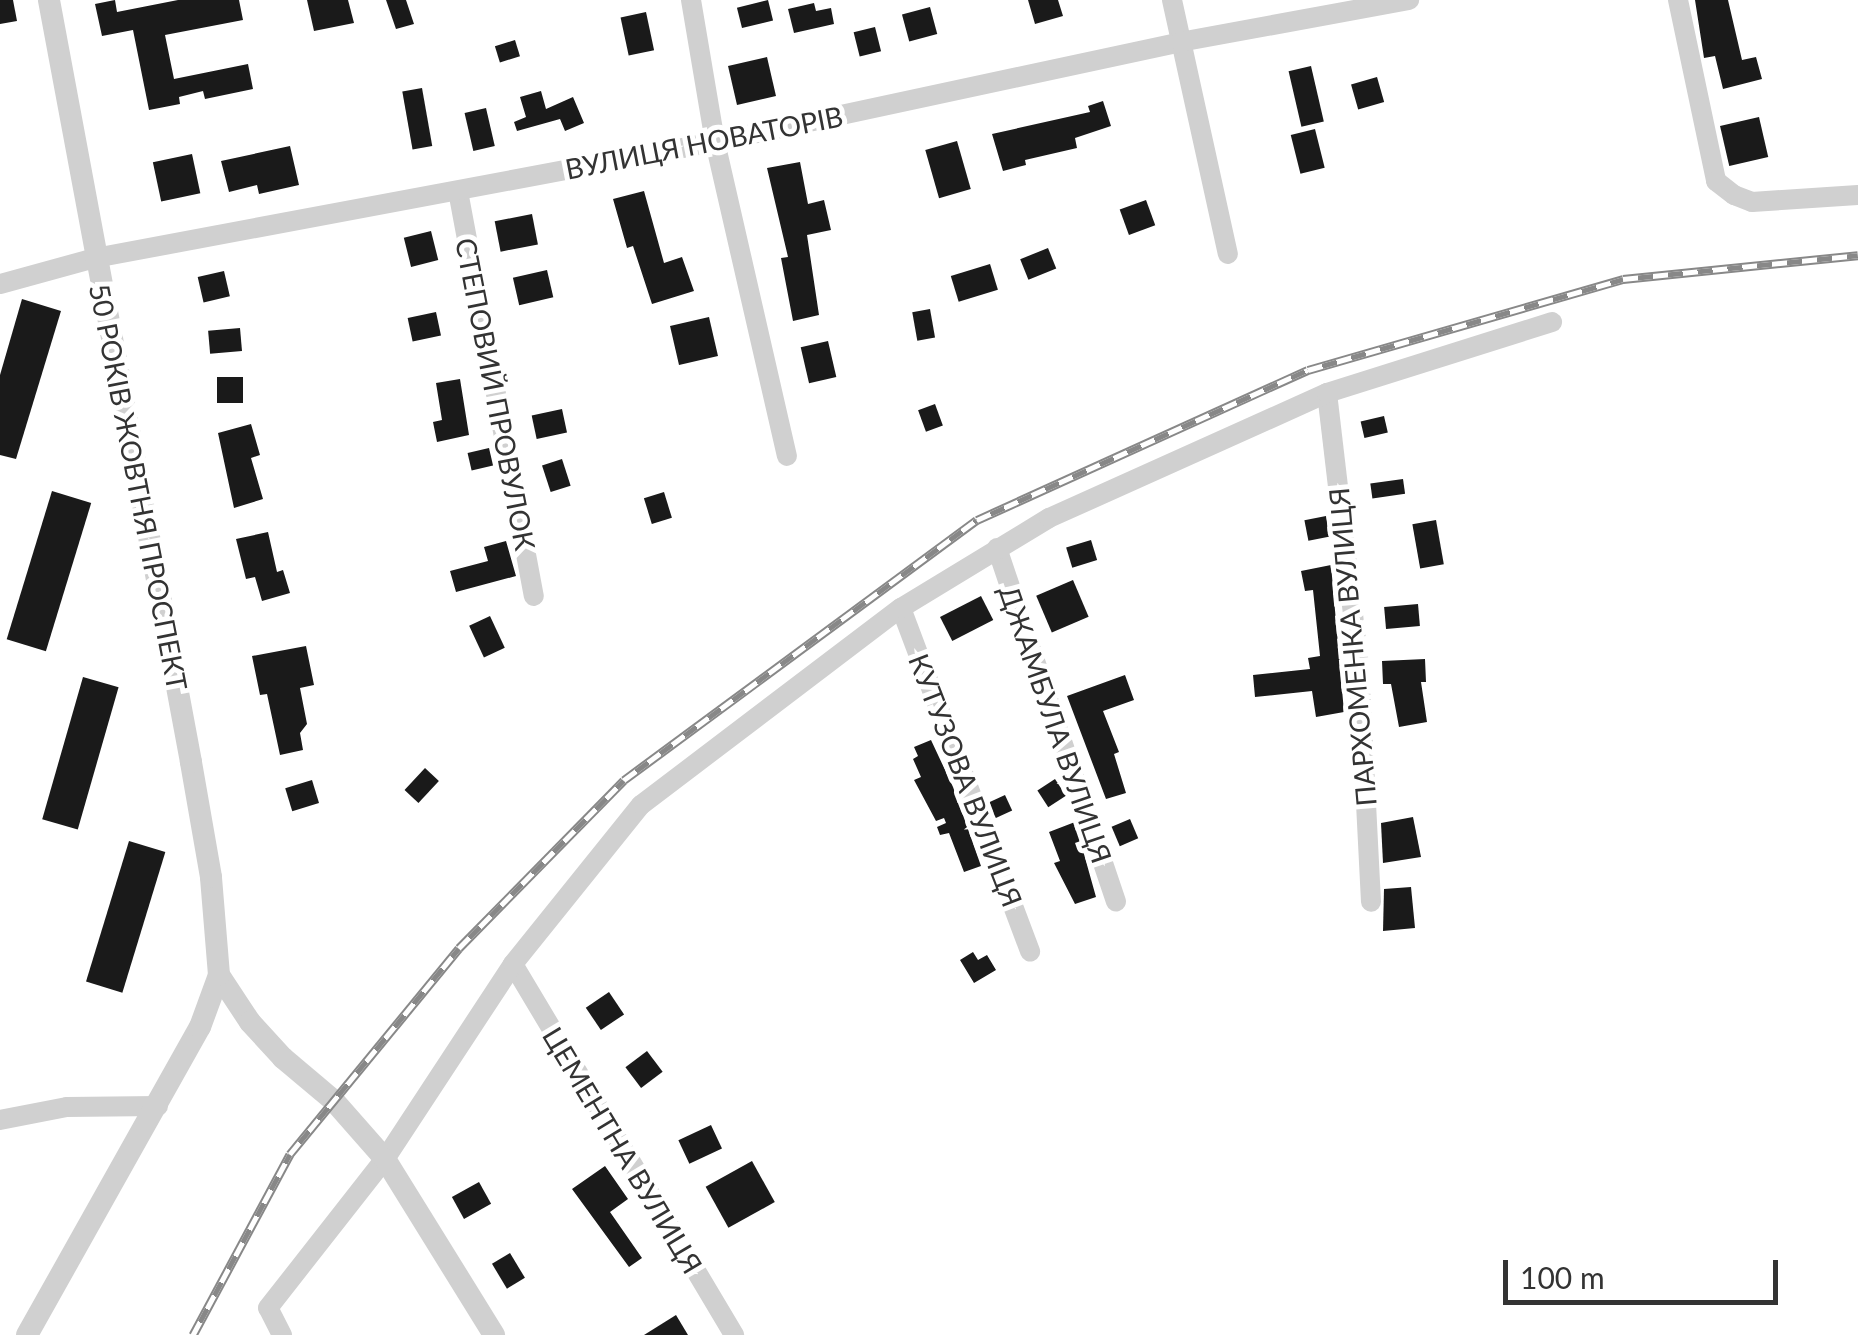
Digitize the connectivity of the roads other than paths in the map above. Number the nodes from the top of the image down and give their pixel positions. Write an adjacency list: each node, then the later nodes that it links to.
1 (691, 0): 7 (street)
2 (1172, 0): 6 (street)
3 (1409, 0): 6 (street, ВУЛИЦЯ НОВАТОРІВ)
4 (1678, 0): 9 (street)
5 (54, 1): 11 (street, 50 РОКІВ ЖОВТНЯ ПРОСПЕКТ)
6 (1180, 42): 7 (street, ВУЛИЦЯ НОВАТОРІВ); 10 (street)
7 (715, 142): 8 (street, ВУЛИЦЯ НОВАТОРІВ); 15 (street)
8 (458, 191): 11 (street, ВУЛИЦЯ НОВАТОРІВ); 17 (street, СТЕПОВИЙ ПРОВУЛОК)
9 (1858, 196)
10 (1228, 254)
11 (96, 258): 12 (street, ВУЛИЦЯ НОВАТОРІВ); 23 (street, 50 РОКІВ ЖОВТНЯ ПРОСПЕКТ)
12 (0, 284)
13 (1552, 322): 14 (street)
14 (1328, 394): 16 (street); 20 (street, ПАРХОМЕНКА ВУЛИЦЯ)
15 (788, 456)
16 (997, 548): 18 (street); 19 (street, ДЖАМБУЛА ВУЛИЦЯ)
17 (534, 596)
18 (901, 608): 21 (street, КУТУЗОВА ВУЛИЦЯ); 22 (street)
19 (1116, 901)
20 (1370, 902)
21 (1030, 952)
22 (513, 964): 26 (street); 30 (street, ЦЕМЕНТНА ВУЛИЦЯ)
23 (219, 974): 24 (street); 26 (street)
24 (158, 1106): 25 (street); 27 (street)
25 (0, 1120)
26 (385, 1159): 28 (street); 29 (street)
27 (27, 1335)
28 (282, 1335)
29 (494, 1335)
30 (734, 1335)

